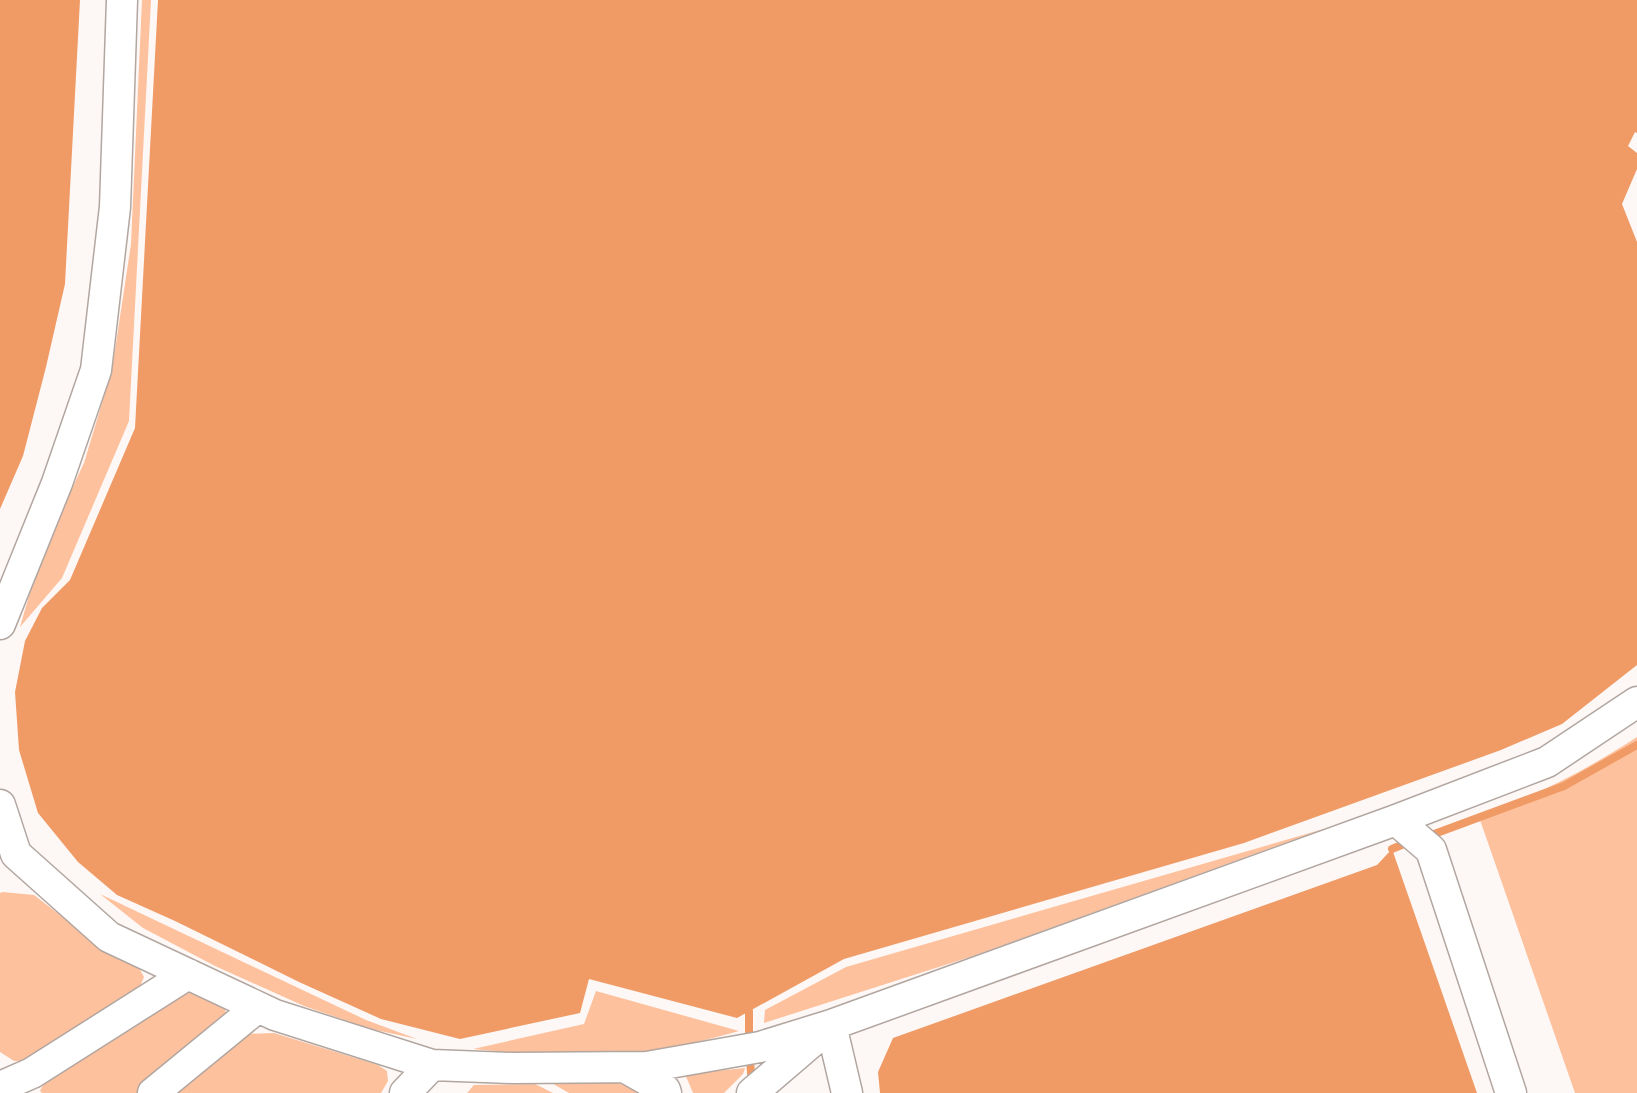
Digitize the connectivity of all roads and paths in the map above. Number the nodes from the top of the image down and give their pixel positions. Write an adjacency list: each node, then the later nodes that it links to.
1 (122, 0): 2 (street)
2 (0, 624)
3 (1637, 702): 5 (street)
4 (0, 805): 6 (street)
5 (1396, 820): 9 (street); 18 (street)
6 (8, 859): 7 (street)
7 (188, 974): 8 (street); 12 (street)
8 (258, 1006): 10 (street); 13 (street)
9 (831, 1025): 11 (street); 16 (street); 17 (street)
10 (432, 1065): 11 (street); 14 (street)
11 (626, 1068): 15 (street)
12 (0, 1087)
13 (153, 1093)
14 (405, 1093)
15 (666, 1093)
16 (752, 1093)
17 (847, 1093)
18 (1511, 1093)

